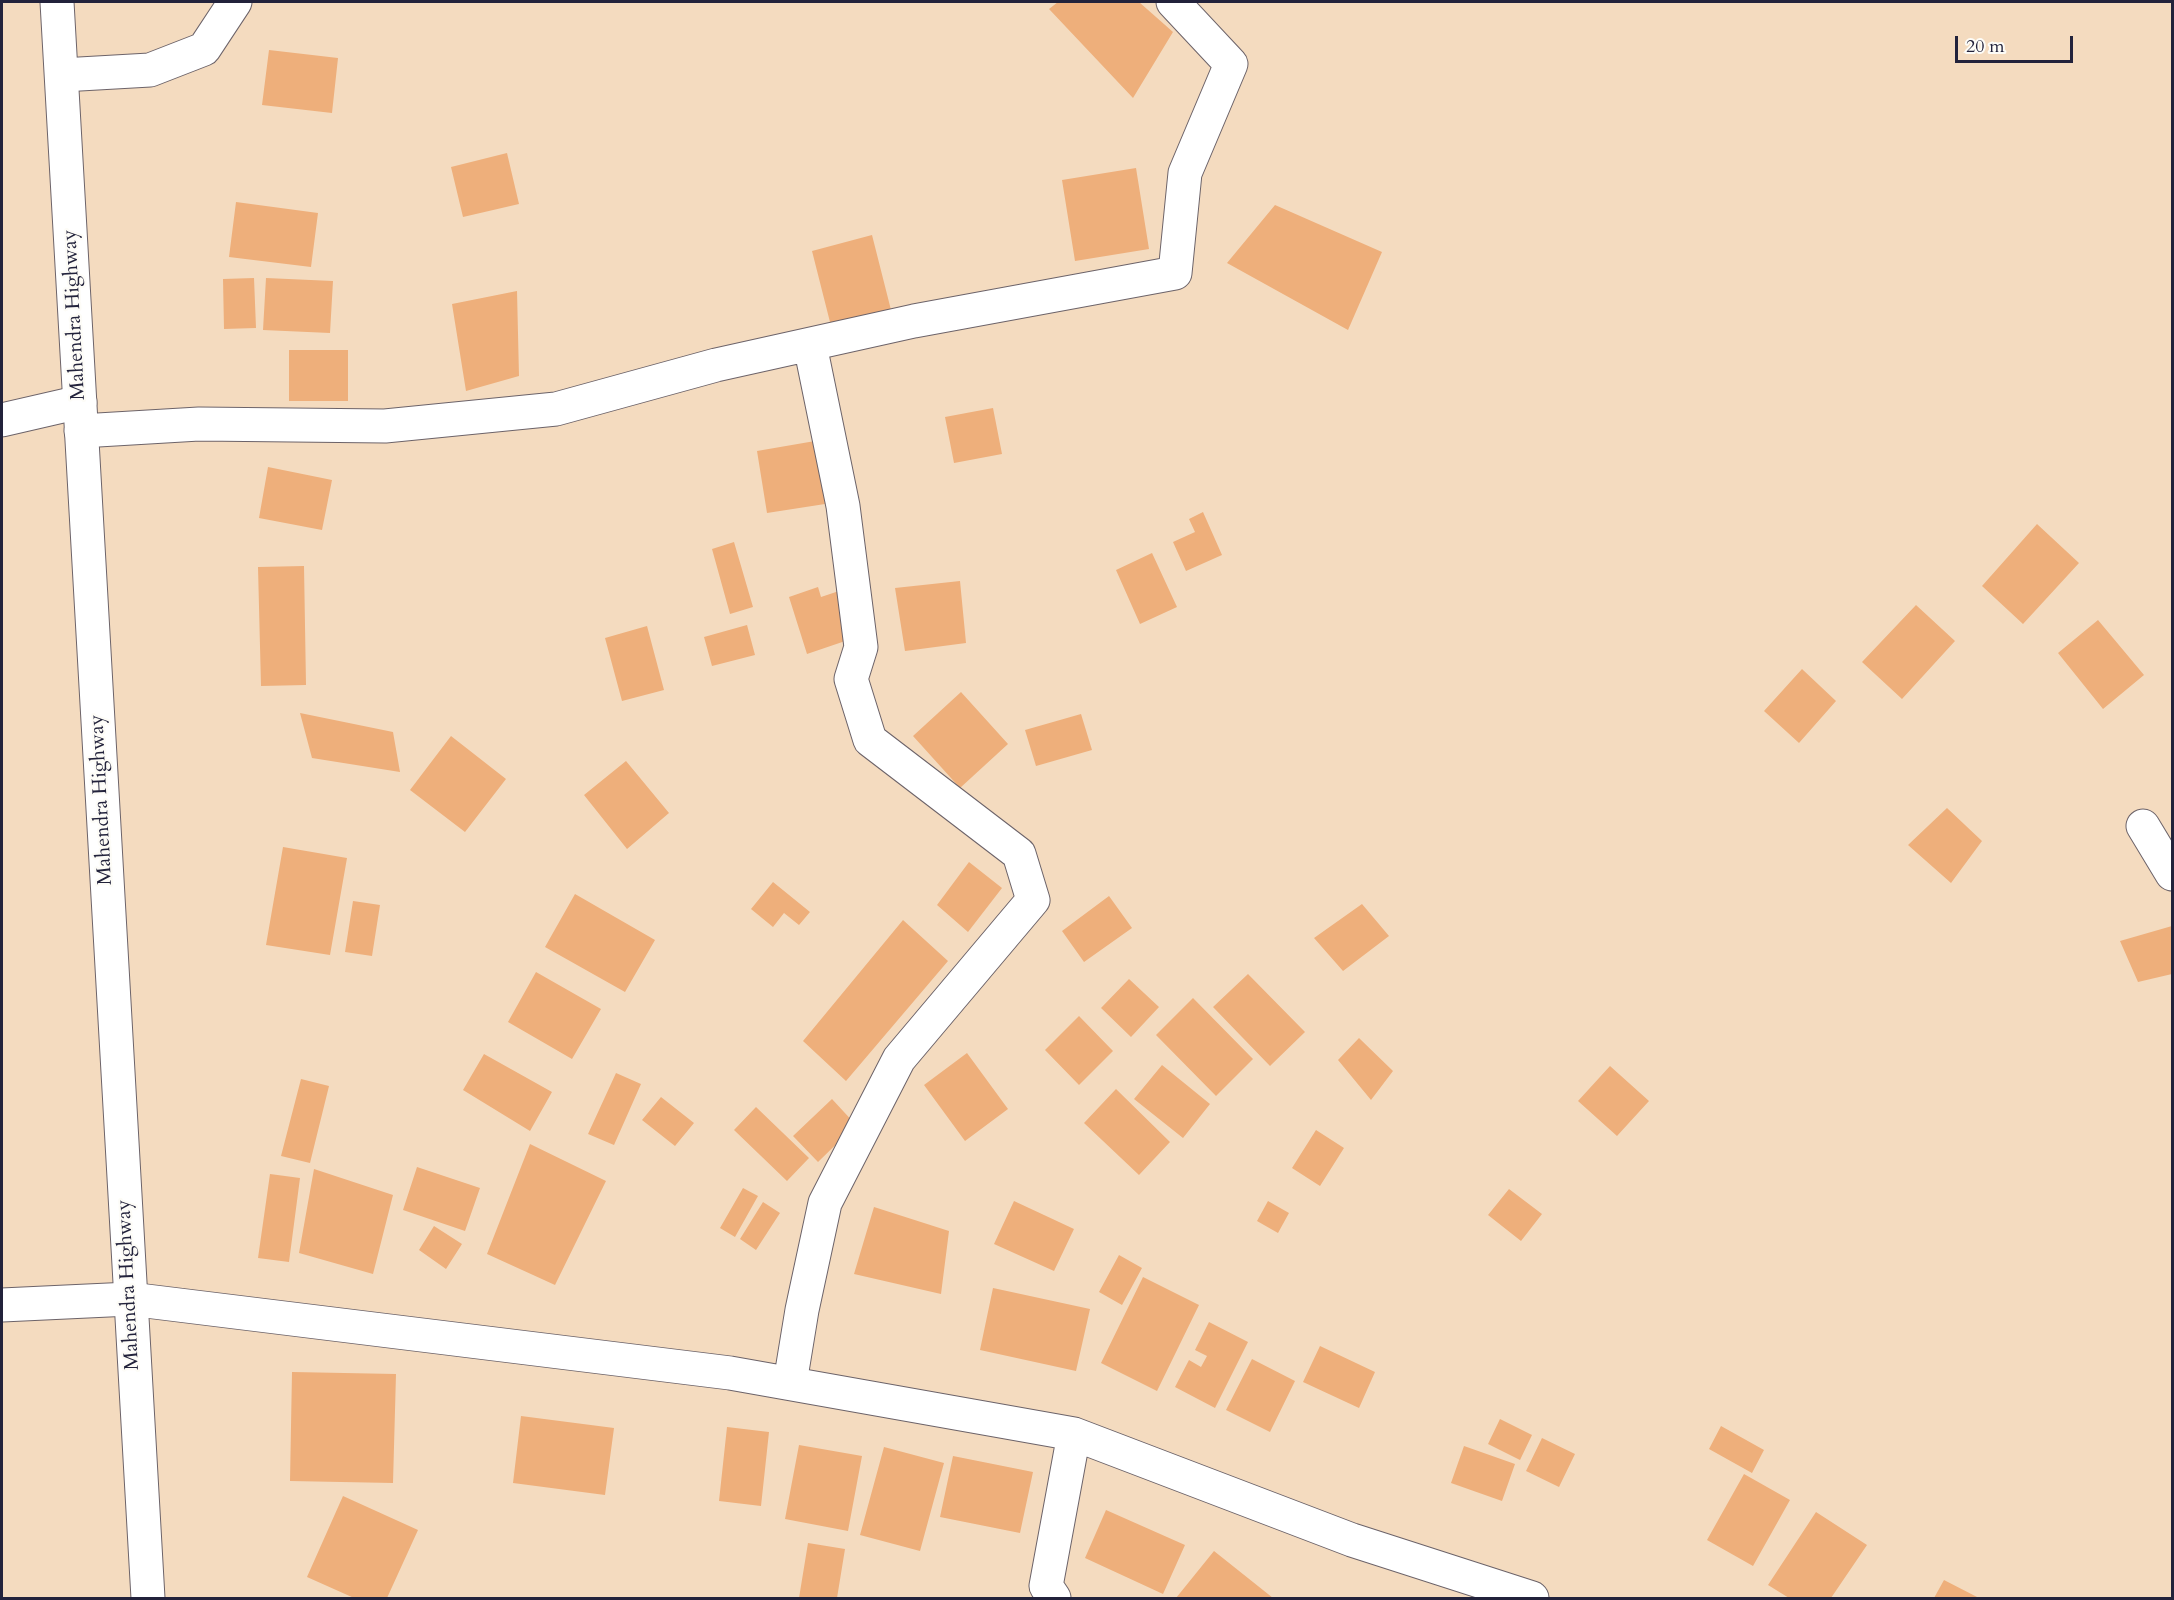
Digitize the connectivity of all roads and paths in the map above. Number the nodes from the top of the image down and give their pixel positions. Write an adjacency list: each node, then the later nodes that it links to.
1 (57, 2): 4 (main road, Mahendra Highway)
2 (235, 2): 4 (main road)
3 (1173, 2): 5 (main road)
4 (62, 75): 6 (main road, Mahendra Highway)
5 (810, 345): 6 (main road); 12 (main road)
6 (81, 416): 7 (main road); 10 (main road, Mahendra Highway)
7 (2, 420)
8 (2143, 826): 9 (main road)
9 (2172, 874)
10 (130, 1299): 11 (main road); 12 (main road); 14 (main road, Mahendra Highway)
11 (2, 1305)
12 (790, 1383): 13 (main road)
13 (1074, 1434): 15 (main road); 16 (main road)
14 (148, 1599)
15 (1054, 1599)
16 (1532, 1599)

